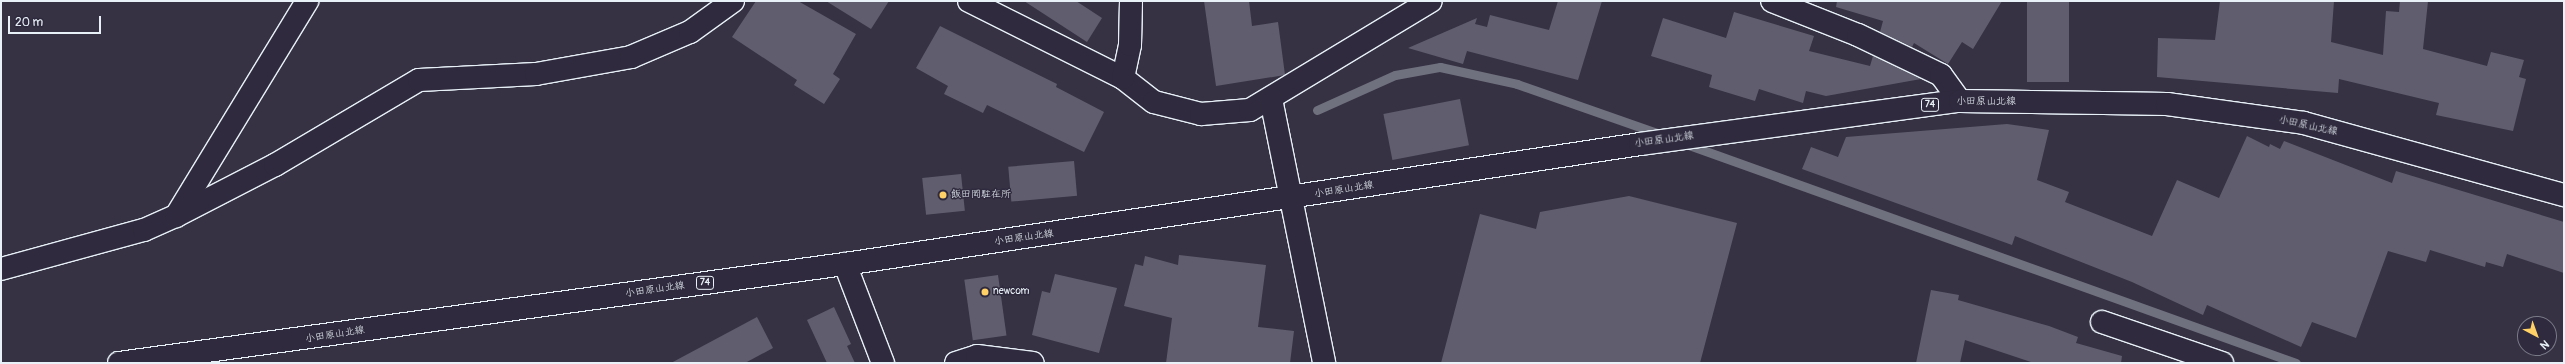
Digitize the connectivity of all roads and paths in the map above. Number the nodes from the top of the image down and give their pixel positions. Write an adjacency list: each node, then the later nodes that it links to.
1 (307, 1): 12 (street)
2 (733, 1): 12 (street)
3 (969, 1): 7 (street)
4 (1131, 1): 7 (street)
5 (1431, 1): 8 (street)
6 (1772, 1): 9 (street)
7 (1124, 78): 8 (street)
8 (1271, 99): 11 (street)
9 (1960, 100): 10 (street, 小田原山北線 / 74); 11 (street, 小田原山北線 / 74)
10 (2564, 195)
11 (1291, 198): 13 (street, 小田原山北線 / 74); 20 (street)
12 (176, 216): 14 (street)
13 (845, 264): 16 (street, 小田原山北線 / 74); 17 (street)
14 (1, 269)
15 (2102, 322): 21 (street)
16 (119, 363)
17 (883, 363)
18 (956, 363): 19 (street)
19 (1034, 363)
20 (1324, 363)
21 (2222, 363)

